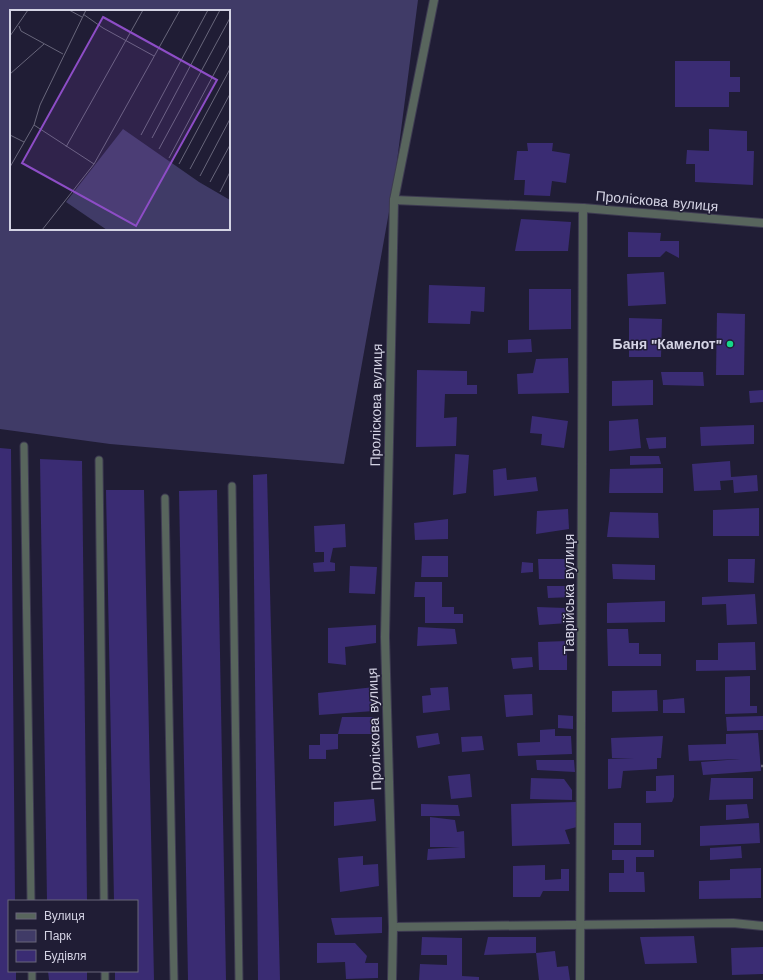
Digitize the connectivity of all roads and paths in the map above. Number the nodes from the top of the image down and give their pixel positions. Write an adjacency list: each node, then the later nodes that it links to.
1 (434, 0): 2 (street)
2 (394, 200): 3 (street, Проліскова вулиця); 13 (street, Проліскова вулиця)
3 (583, 208): 4 (street, Проліскова вулиця); 11 (street, Таврійська вулиця)
4 (763, 223)
5 (24, 446): 9 (lane)
6 (99, 460): 10 (lane)
7 (232, 486): 15 (lane)
8 (165, 498): 14 (lane)
9 (31, 900)
10 (104, 900)
11 (580, 925): 12 (street); 13 (street); 17 (street, Таврійська вулиця)
12 (763, 926)
13 (393, 927): 16 (street, Проліскова вулиця)
14 (174, 980)
15 (239, 980)
16 (392, 980)
17 (580, 980)

